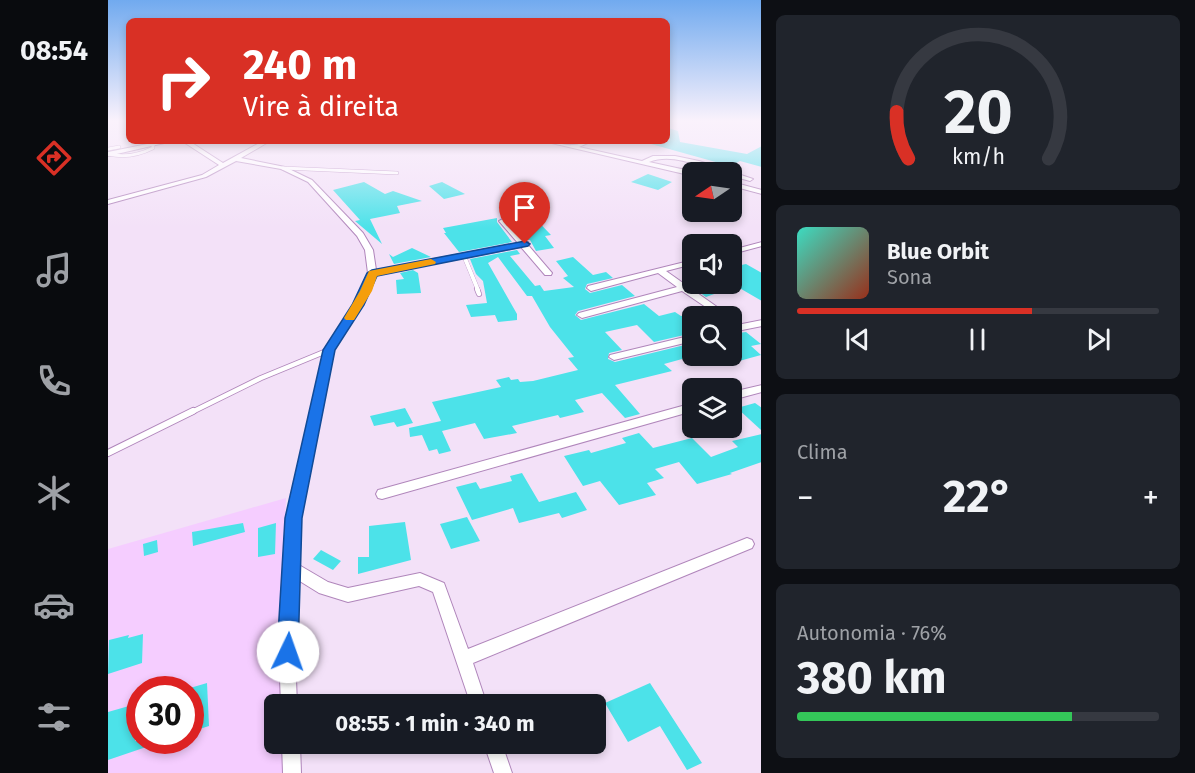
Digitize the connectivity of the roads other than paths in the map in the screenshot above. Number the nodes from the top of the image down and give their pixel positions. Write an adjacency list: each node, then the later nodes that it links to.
1 (209, 156): 7 (street)
2 (242, 156): 4 (street)
3 (616, 156): 5 (street)
4 (237, 159): 7 (street); 8 (street)
5 (644, 162): 6 (street); 9 (street)
6 (692, 162)
7 (224, 165): 15 (street)
8 (283, 168): 10 (lane); 23 (street)
9 (682, 171)
10 (397, 173)
11 (742, 177): 12 (street)
12 (750, 179)
13 (742, 187): 14 (street)
14 (761, 192)
15 (108, 202)
16 (503, 221): 17 (street)
17 (525, 244): 20 (street); 24 (street)
18 (761, 244): 19 (street)
19 (742, 249)
20 (464, 256): 23 (street); 27 (lane)
21 (682, 265): 22 (street)
22 (660, 271): 25 (street); 26 (street)
23 (372, 273): 34 (street)
24 (549, 273)
25 (591, 288)
26 (682, 288): 30 (street)
27 (479, 294)
28 (691, 294): 29 (street)
29 (709, 306)
30 (582, 315)
31 (761, 323): 32 (street)
32 (742, 325)
33 (682, 341): 35 (street)
34 (329, 350): 39 (lane); 42 (street)
35 (614, 357)
36 (761, 388): 37 (street)
37 (742, 393)
38 (682, 410): 40 (street)
39 (108, 453)
40 (382, 494)
41 (747, 544): 43 (street)
42 (291, 568): 43 (street); 44 (street)
43 (463, 658): 45 (street)
44 (289, 694)
45 (475, 694)
46 (291, 754): 48 (street)
47 (496, 754): 49 (street)
48 (292, 773)
49 (503, 773)

